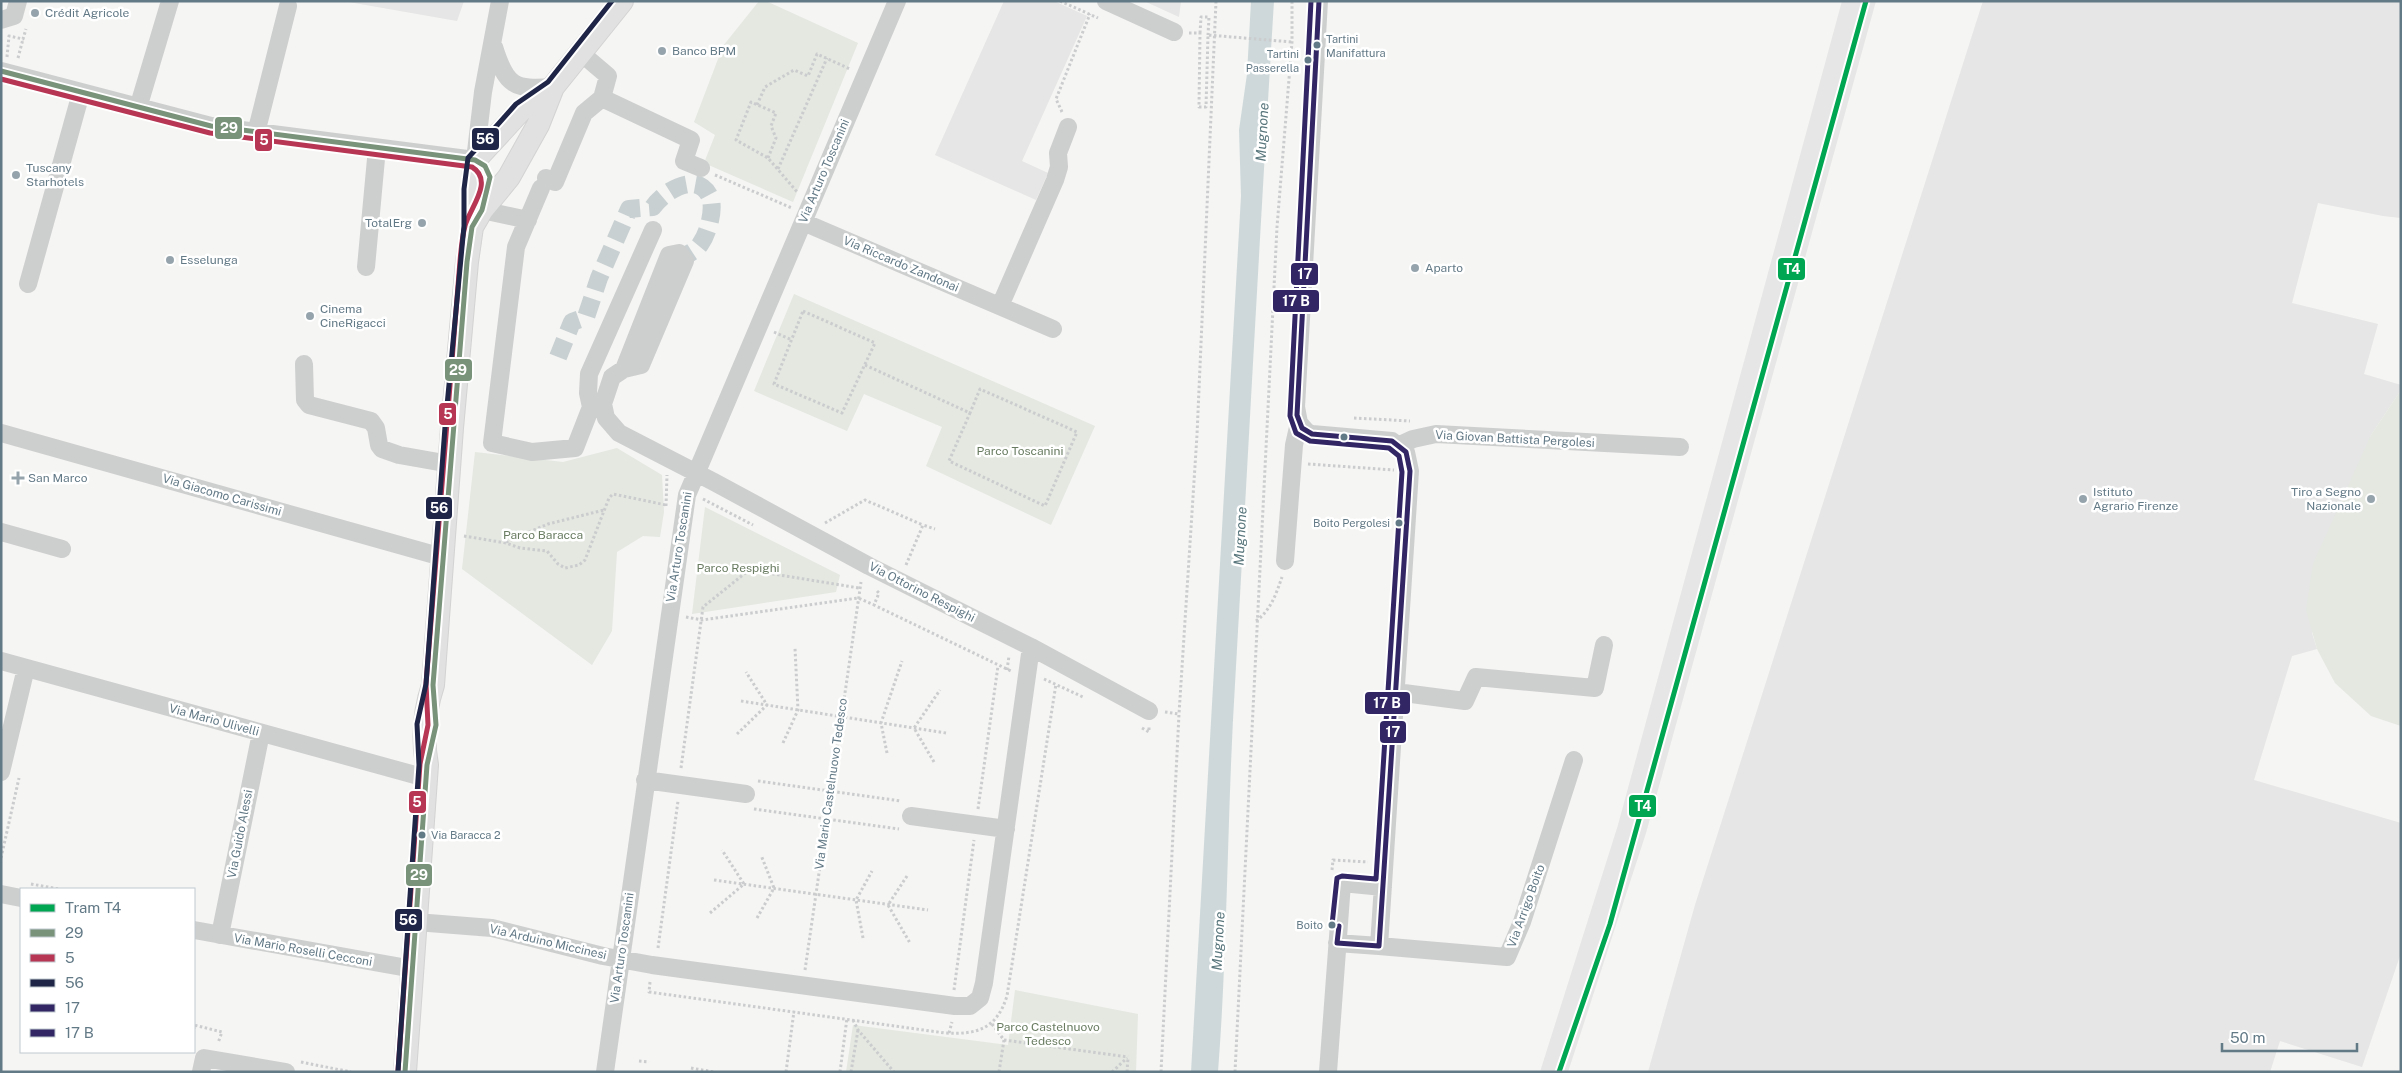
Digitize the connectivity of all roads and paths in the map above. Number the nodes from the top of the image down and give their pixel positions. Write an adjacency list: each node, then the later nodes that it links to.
1 (18, 1): 11 (street)
2 (170, 1): 30 (street)
3 (500, 1): 19 (street)
4 (622, 1): 21 (main road)
5 (897, 1): 39 (street, Via Arturo Toscanini)
6 (1216, 1): 16 (path)
7 (1292, 1): 18 (path)
8 (1319, 1): 56 (street)
9 (1099, 5): 12 (street); 31 (path)
10 (288, 6): 32 (street)
11 (1, 20)
12 (1174, 32)
13 (1200, 33): 14 (path)
14 (1208, 35): 16 (path); 20 (path)
15 (9, 36): 24 (path)
16 (1218, 36): 18 (path); 181 (path)
17 (23, 39): 23 (path)
18 (1291, 42): 85 (path)
19 (493, 45): 26 (street); 35 (street)
20 (1200, 50)
21 (581, 53): 26 (main road); 28 (street)
22 (827, 58): 25 (path); 29 (path); 37 (path)
23 (18, 60)
24 (4, 64): 27 (street)
25 (850, 69)
26 (553, 87): 35 (main road); 40 (main road)
27 (81, 93): 30 (street); 46 (street)
28 (602, 98): 36 (street); 41 (street)
29 (757, 105): 34 (path); 34 (path)
30 (138, 108): 32 (street)
31 (1068, 127): 47 (street)
32 (256, 133): 33 (street)
33 (377, 148): 35 (street); 44 (street)
34 (768, 158): 37 (path)
35 (475, 160): 40 (main road)
36 (701, 168): 39 (path)
37 (778, 169): 38 (path)
38 (798, 193)
39 (804, 218): 47 (street, Via Riccardo Zandonai); 62 (street, Via Arturo Toscanini)
40 (477, 219): 41 (street); 61 (main road)
41 (528, 220): 52 (street)
42 (654, 230): 43 (street)
43 (640, 260): 45 (street); 52 (street)
44 (366, 267)
45 (663, 270): 51 (street); 51 (street)
46 (28, 284)
47 (1000, 306): 48 (street, Via Riccardo Zandonai)
48 (1053, 329)
49 (304, 364): 61 (street)
50 (865, 365): 50 (path); 53 (path)
51 (624, 369): 52 (street)
52 (596, 400): 62 (street, Via Ottorino Respighi)
53 (970, 413): 53 (path)
54 (1346, 418): 55 (path)
55 (1411, 421)
56 (1299, 423): 58 (street); 60 (street)
57 (1, 432): 75 (street, Via Giacomo Carissimi)
58 (1400, 446): 59 (street, Via Giovan Battista Pergolesi); 99 (street)
59 (1680, 447)
60 (1292, 463): 63 (path); 76 (street)
61 (450, 464): 75 (main road)
62 (696, 472): 71 (street, Via Ottorino Respighi); 116 (street, Via Arturo Toscanini)
63 (1396, 480)
64 (708, 502): 68 (path)
65 (666, 505): 66 (path)
66 (604, 510): 73 (path); 73 (path)
67 (923, 526): 69 (path); 71 (path); 77 (path)
68 (759, 528)
69 (935, 529)
70 (1, 532): 74 (street)
71 (807, 532): 87 (street, Via Ottorino Respighi)
72 (461, 536): 73 (path)
73 (506, 543)
74 (62, 549)
75 (442, 557): 114 (main road)
76 (1285, 561): 85 (path)
77 (905, 565)
78 (852, 578): 79 (path)
79 (861, 582): 80 (path); 81 (path, Via Mario Castelnuovo Tedesco)
80 (867, 586)
81 (858, 588): 83 (path, Via Mario Castelnuovo Tedesco); 83 (path)
82 (873, 589): 84 (path)
83 (858, 598): 84 (path); 104 (path, Via Mario Castelnuovo Tedesco)
84 (874, 605): 92 (path)
85 (1256, 621): 182 (path)
86 (1604, 645): 99 (street)
87 (1031, 647): 103 (street, Via Ottorino Respighi); 123 (street)
88 (795, 648): 102 (path)
89 (1010, 654): 94 (path)
90 (1, 661): 93 (street, Via Mario Ulivelli)
91 (902, 661): 105 (path)
92 (998, 666): 94 (path); 124 (path)
93 (26, 668): 107 (street, Via Mario Ulivelli); 115 (street)
94 (1006, 670): 96 (path)
95 (746, 672): 101 (path)
96 (1016, 673)
97 (1056, 684): 162 (path)
98 (940, 690): 106 (path)
99 (1396, 692): 133 (street)
100 (742, 701): 101 (path)
101 (767, 705): 102 (path); 109 (path)
102 (798, 710): 104 (path); 110 (path)
103 (1149, 711)
104 (840, 716): 105 (path); 117 (path, Via Mario Castelnuovo Tedesco)
105 (881, 722): 106 (path); 111 (path)
106 (914, 728): 108 (path); 113 (path)
107 (261, 733): 114 (street, Via Mario Ulivelli); 145 (street, Via Guido Alessi)
108 (946, 733)
109 (737, 734)
110 (783, 742)
111 (887, 753)
112 (1574, 760): 149 (street, Via Arrigo Boito)
113 (934, 762)
114 (427, 771): 143 (main road)
115 (1, 772)
116 (645, 780): 118 (street); 152 (street, Via Arturo Toscanini)
117 (829, 791): 118 (path); 121 (path); 122 (path, Via Mario Castelnuovo Tedesco)
118 (748, 794): 122 (path)
119 (678, 799): 120 (path)
120 (688, 800)
121 (905, 816): 122 (path); 124 (street)
122 (825, 819): 136 (path, Via Mario Castelnuovo Tedesco)
123 (1006, 829): 124 (street); 156 (street)
124 (972, 834): 158 (path)
125 (722, 850): 132 (path)
126 (1369, 853): 130 (path)
127 (760, 855): 134 (path)
128 (872, 871): 138 (path)
129 (907, 876): 139 (path)
130 (1331, 879)
131 (714, 880): 132 (path)
132 (744, 884): 134 (path); 141 (path)
133 (1383, 887): 148 (street); 149 (street)
134 (774, 888): 136 (path); 142 (path)
135 (1, 894): 137 (street)
136 (815, 894): 138 (path); 156 (path, Via Mario Castelnuovo Tedesco)
137 (20, 898)
138 (856, 900): 139 (path); 146 (path)
139 (888, 904): 140 (path); 147 (path)
140 (928, 910)
141 (710, 913)
142 (757, 918)
143 (416, 922): 152 (street, Via Arduino Miccinesi); 154 (main road)
144 (195, 930): 145 (street, Via Mario Roselli Cecconi)
145 (220, 935): 154 (street, Via Mario Roselli Cecconi)
146 (864, 938)
147 (910, 943)
148 (1338, 943): 149 (street, Via Arrigo Boito); 183 (street)
149 (1379, 946)
150 (658, 948): 151 (path)
151 (668, 949)
152 (620, 959): 156 (street); 172 (street, Via Arturo Toscanini)
153 (795, 968): 156 (path)
154 (412, 969): 171 (main road)
155 (814, 971): 156 (path)
156 (804, 978)
157 (650, 980): 159 (path)
158 (944, 990)
159 (794, 1011): 160 (path); 174 (path)
160 (847, 1018): 161 (path); 175 (path)
161 (853, 1019): 162 (path); 163 (path)
162 (992, 1024): 164 (path)
163 (858, 1030): 176 (path); 177 (path)
164 (1004, 1040): 165 (path); 178 (path)
165 (1128, 1057): 179 (path); 180 (path)
166 (639, 1061): 167 (path)
167 (649, 1062)
168 (691, 1068): 173 (path)
169 (201, 1072): 170 (street)
170 (286, 1072)
171 (405, 1072)
172 (605, 1072)
173 (714, 1072)
174 (786, 1072)
175 (840, 1072)
176 (851, 1072)
177 (894, 1072)
178 (999, 1072)
179 (1112, 1072)
180 (1127, 1072)
181 (1161, 1072)
182 (1235, 1072)
183 (1328, 1072)

